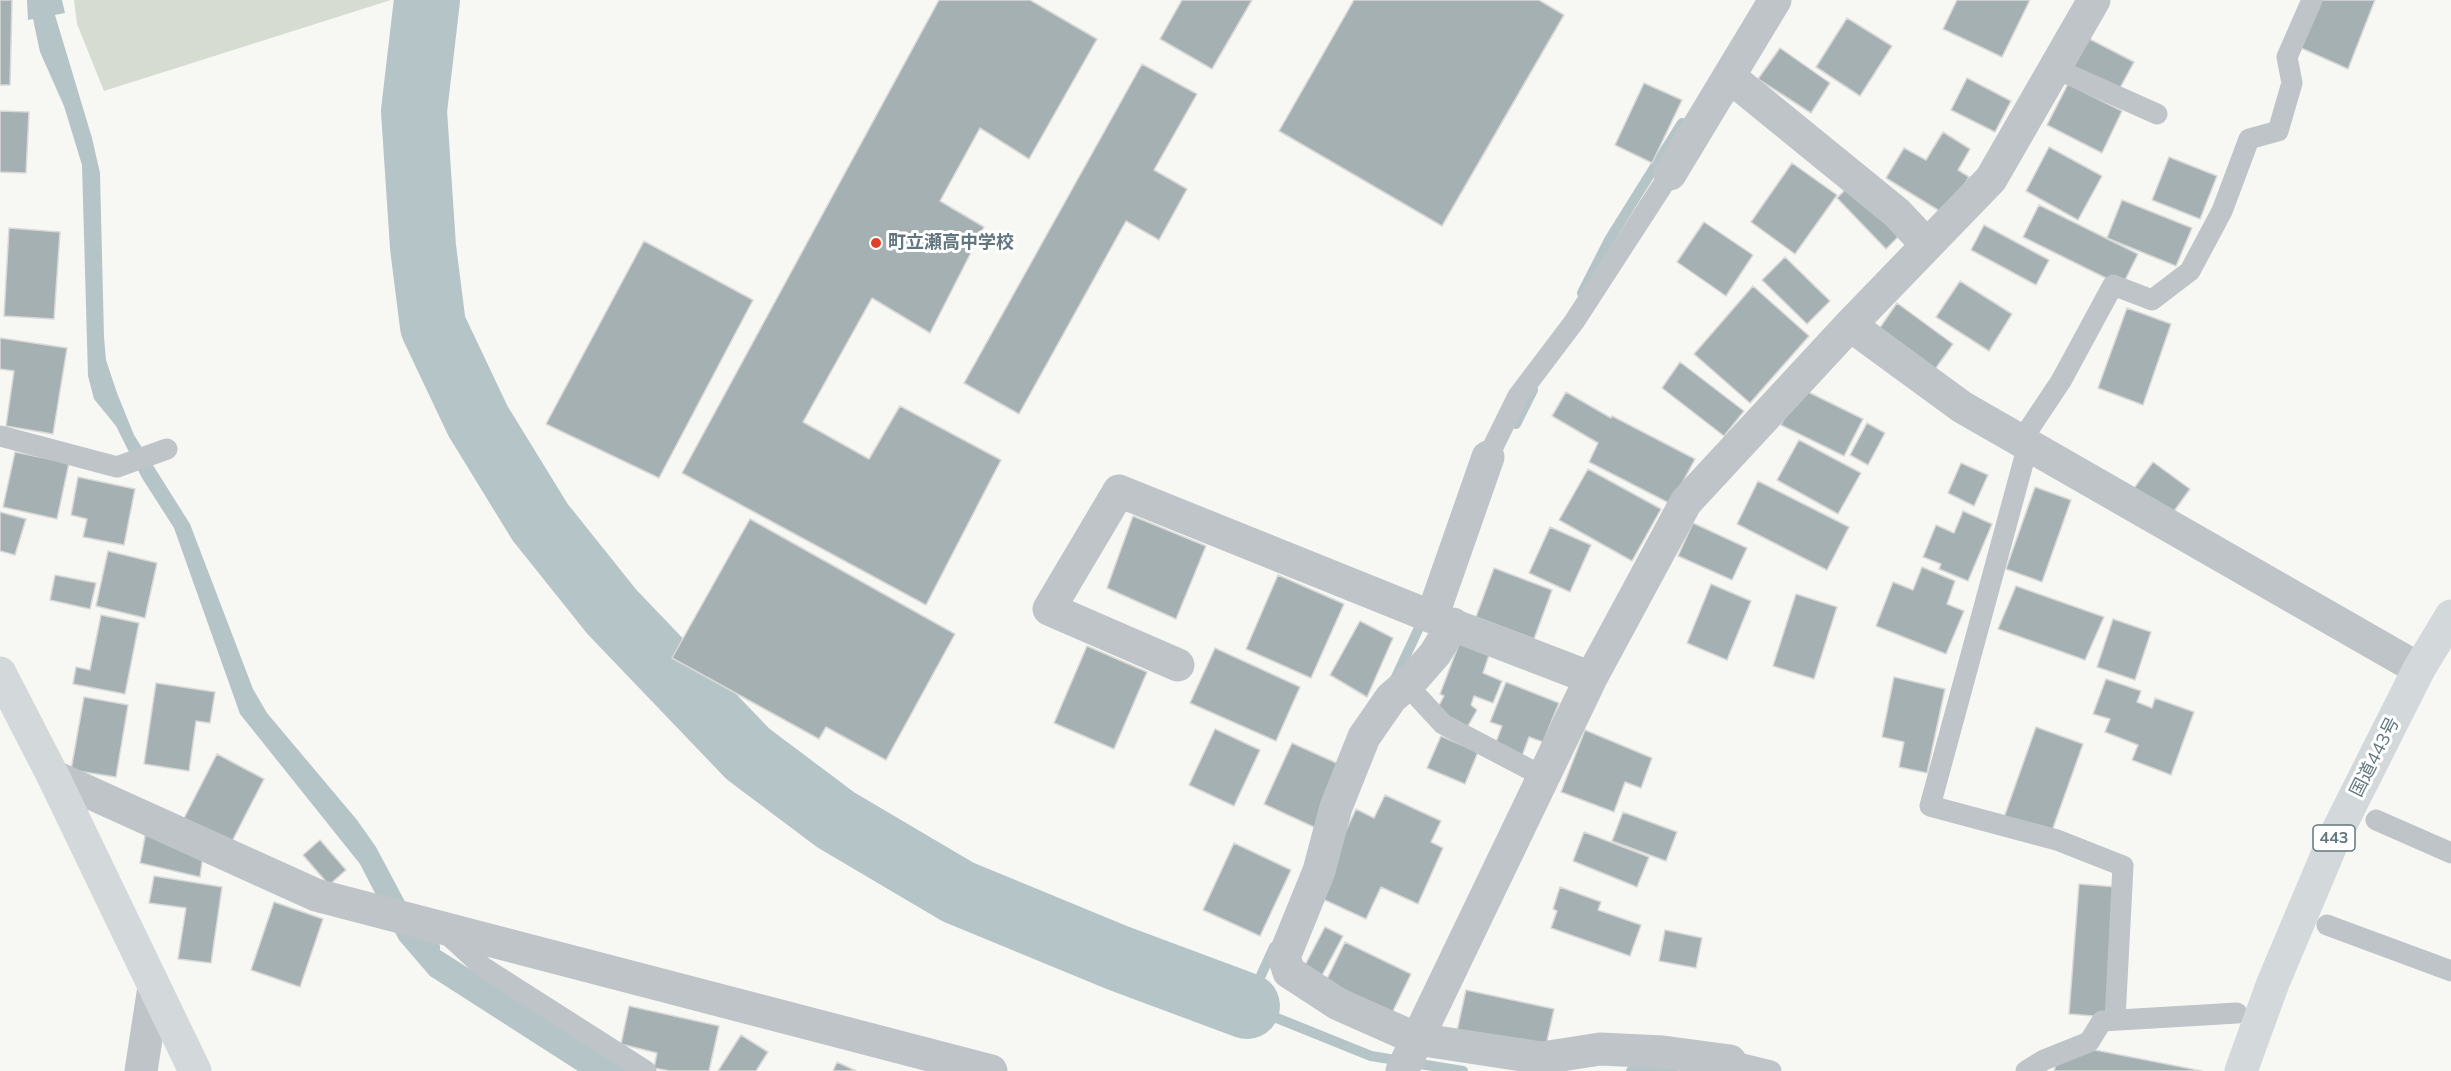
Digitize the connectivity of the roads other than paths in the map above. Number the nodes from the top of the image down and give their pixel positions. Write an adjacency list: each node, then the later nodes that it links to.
1 (1775, 0): 5 (street)
2 (2094, 0): 4 (street)
3 (2312, 0): 11 (lane)
4 (2055, 68): 6 (lane); 8 (street)
5 (1730, 77): 7 (street); 8 (street)
6 (2157, 114)
7 (1670, 174): 13 (lane)
8 (1927, 245): 9 (street)
9 (1850, 325): 11 (street); 19 (street)
10 (0, 436): 12 (lane)
11 (2024, 443): 17 (street); 31 (lane)
12 (167, 449)
13 (1488, 457): 14 (street)
14 (1442, 620): 16 (street); 19 (street); 20 (street)
15 (2450, 621): 17 (main road, 国道443号 / 443)
16 (1178, 665)
17 (2419, 669): 41 (main road, 国道443号 / 443)
18 (0, 673): 21 (main road)
19 (1591, 678): 23 (street)
20 (1406, 684): 23 (lane); 32 (street)
21 (9, 707): 22 (main road)
22 (53, 776): 27 (street); 29 (main road)
23 (1544, 777): 32 (street)
24 (2376, 820): 25 (lane)
25 (2451, 853)
26 (2327, 925): 28 (lane)
27 (438, 927): 36 (lane); 37 (street)
28 (2451, 972)
29 (154, 987): 34 (street); 35 (main road)
30 (2237, 1013): 31 (lane)
31 (2115, 1019): 40 (lane)
32 (1417, 1039): 33 (street); 38 (street)
33 (1730, 1061): 39 (lane)
34 (141, 1071)
35 (195, 1071)
36 (646, 1071)
37 (991, 1071)
38 (1401, 1071)
39 (1771, 1071)
40 (2026, 1071)
41 (2241, 1071)

